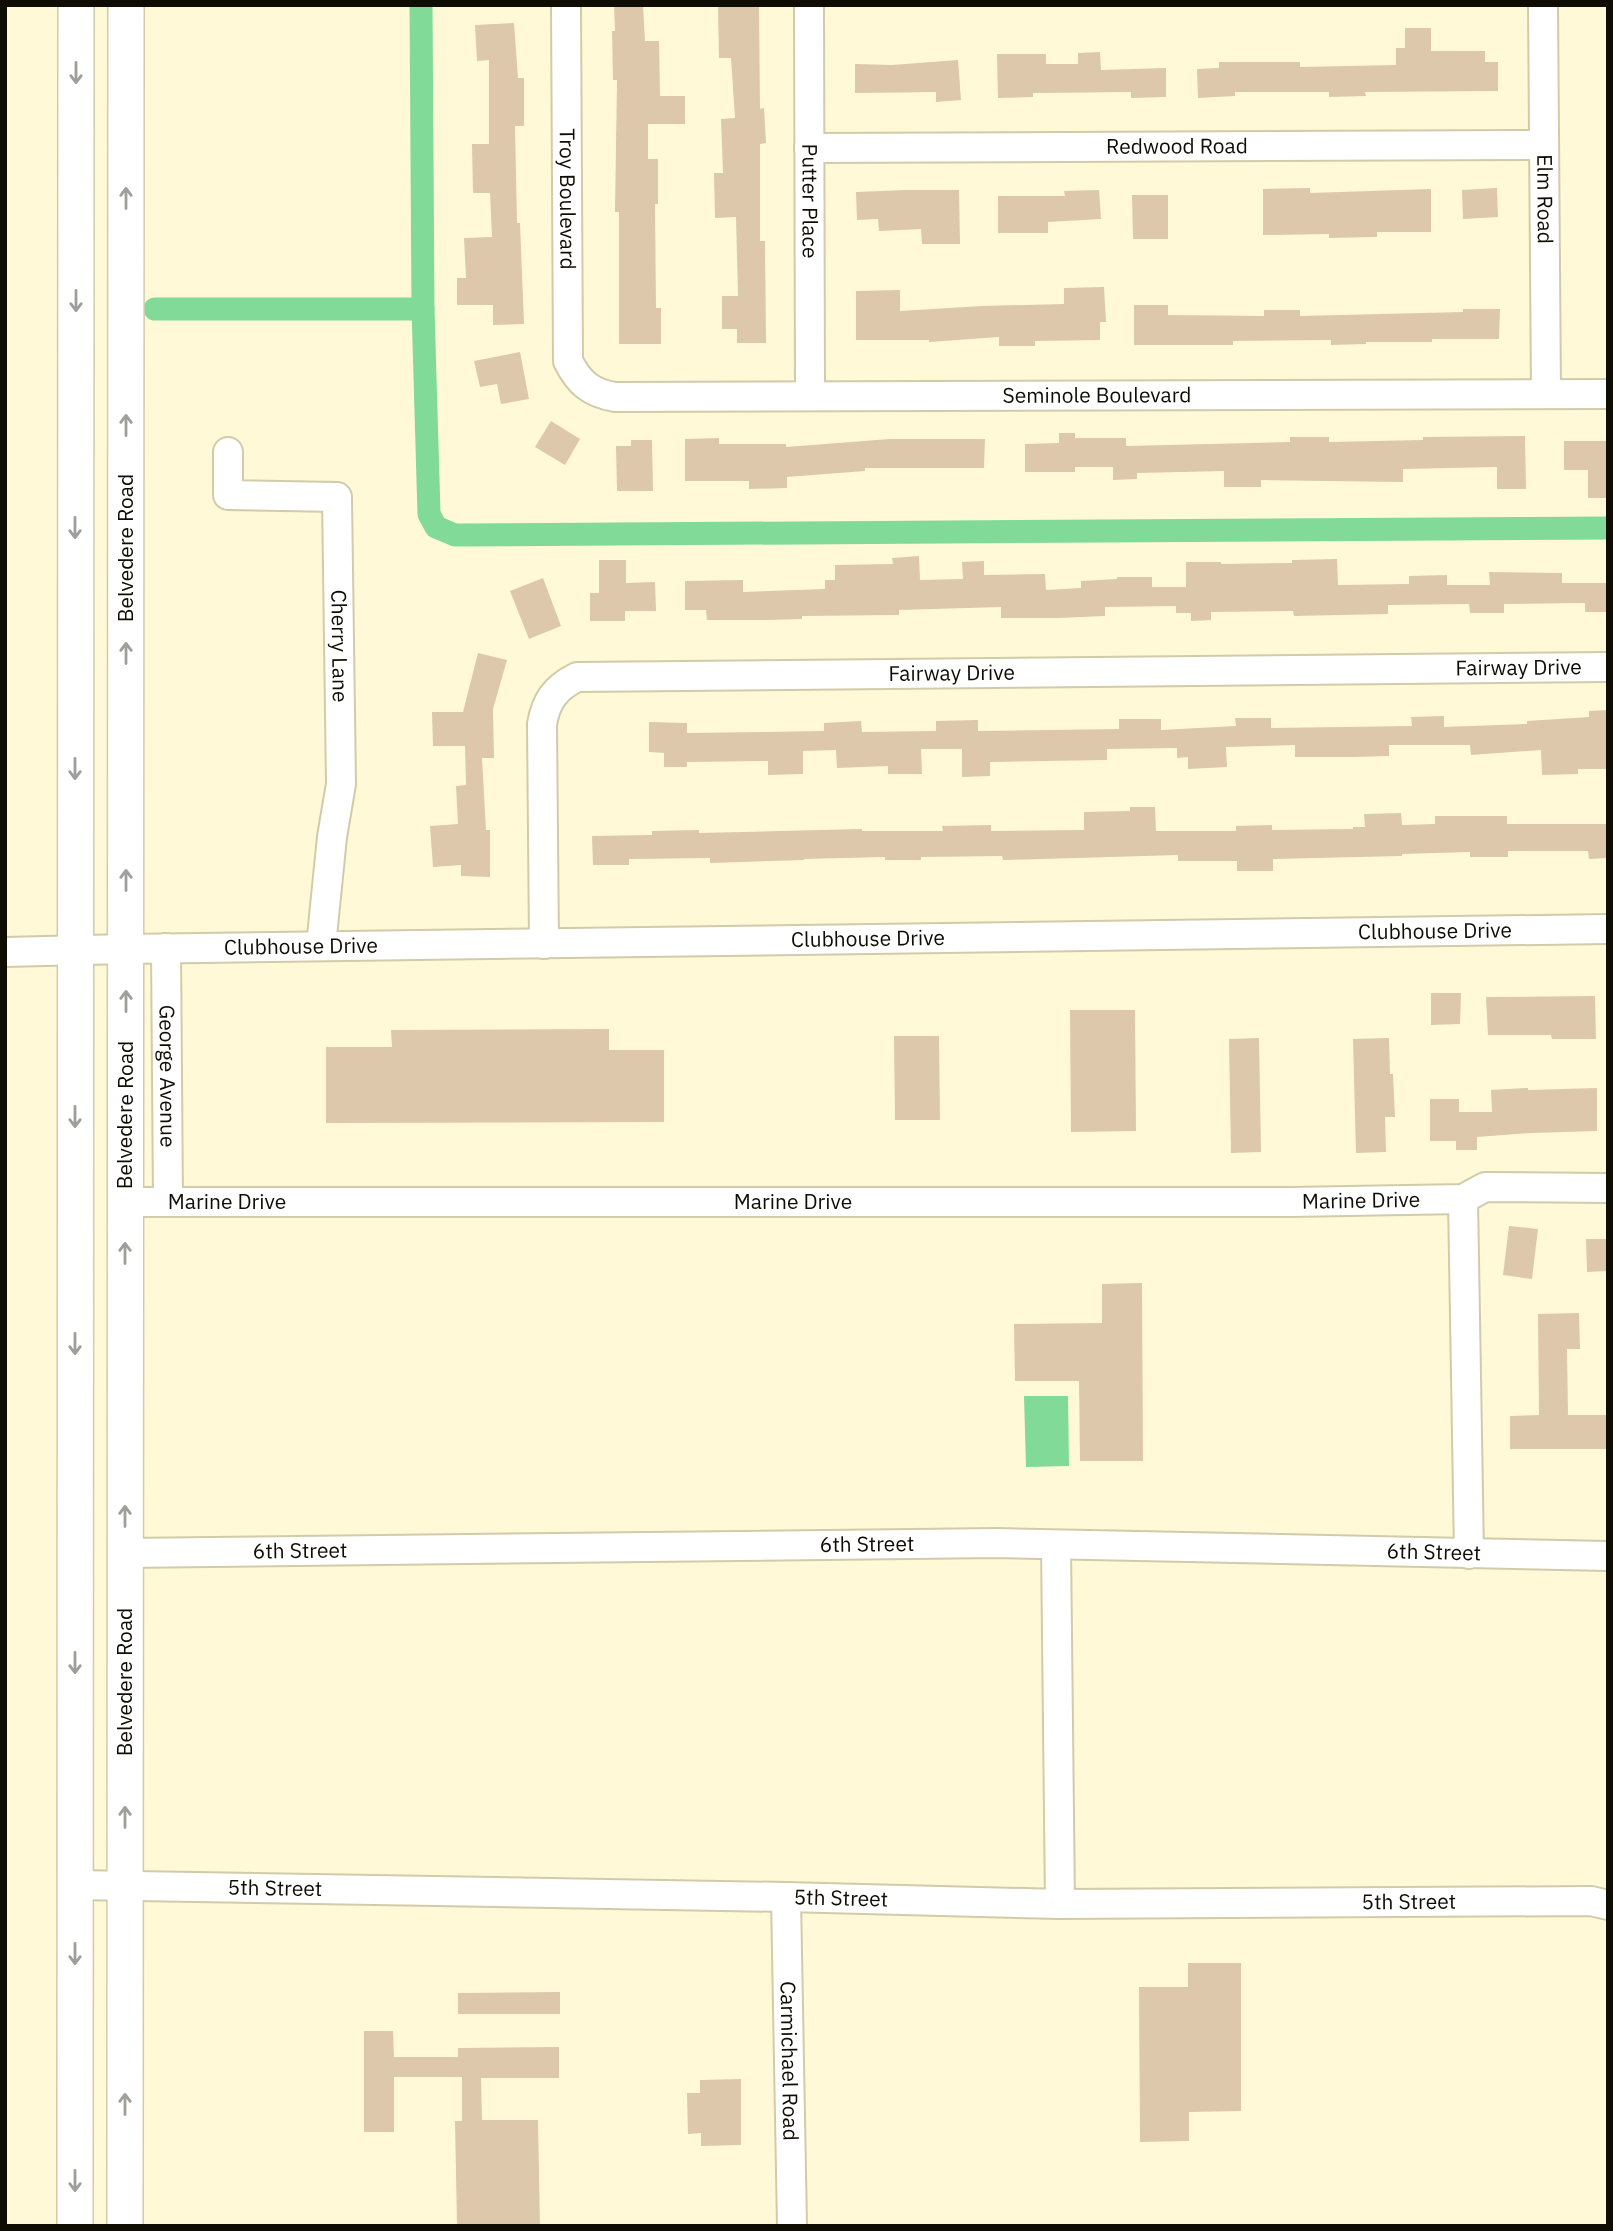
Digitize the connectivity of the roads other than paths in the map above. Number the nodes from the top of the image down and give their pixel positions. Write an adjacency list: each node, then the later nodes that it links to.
1 (76, 5): 19 (main road, one-way to 19)
2 (125, 5): 18 (main road, Belvedere Road, one-way to 2)
3 (566, 5): 8 (street, Troy Boulevard)
4 (809, 5): 7 (street, Putter Place)
5 (1544, 5): 6 (street, Elm Road)
6 (1545, 145): 7 (street, Redwood Road); 9 (street, Elm Road)
7 (809, 148): 11 (street, Putter Place)
8 (586, 387): 11 (street, Seminole Boulevard)
9 (1546, 393): 10 (street, Seminole Boulevard); 11 (street, Seminole Boulevard)
10 (1608, 394)
11 (810, 396)
12 (228, 452): 16 (street, Cherry Lane)
13 (1608, 667): 15 (street, Fairway Drive)
14 (1608, 929): 15 (street, Clubhouse Drive)
15 (544, 944): 16 (street, Clubhouse Drive)
16 (321, 946): 17 (street, Clubhouse Drive)
17 (166, 948): 18 (street, Clubhouse Drive); 24 (street, George Avenue)
18 (126, 949): 19 (street, Clubhouse Drive); 23 (main road, Belvedere Road, one-way to 18)
19 (76, 950): 20 (street, Clubhouse Drive); 29 (main road, one-way to 29)
20 (5, 952)
21 (1608, 1188): 22 (street, Marine Drive)
22 (1463, 1199): 24 (street, Marine Drive); 27 (street)
23 (125, 1202): 24 (street, Marine Drive); 26 (main road, Belvedere Road, one-way to 23)
24 (168, 1202)
25 (1056, 1545): 26 (street, 6th Street); 27 (street, 6th Street); 32 (street)
26 (125, 1553): 30 (main road, Belvedere Road, one-way to 26)
27 (1469, 1554): 28 (street, 6th Street)
28 (1608, 1556)
29 (75, 1885): 30 (street, 5th Street); 34 (main road, one-way to 34)
30 (125, 1885): 31 (street, 5th Street); 35 (main road, Belvedere Road, one-way to 30)
31 (786, 1897): 32 (street, 5th Street); 36 (street, Carmichael Road)
32 (1060, 1903): 33 (street, 5th Street)
33 (1608, 1905)
34 (75, 2226)
35 (125, 2226)
36 (792, 2226)

